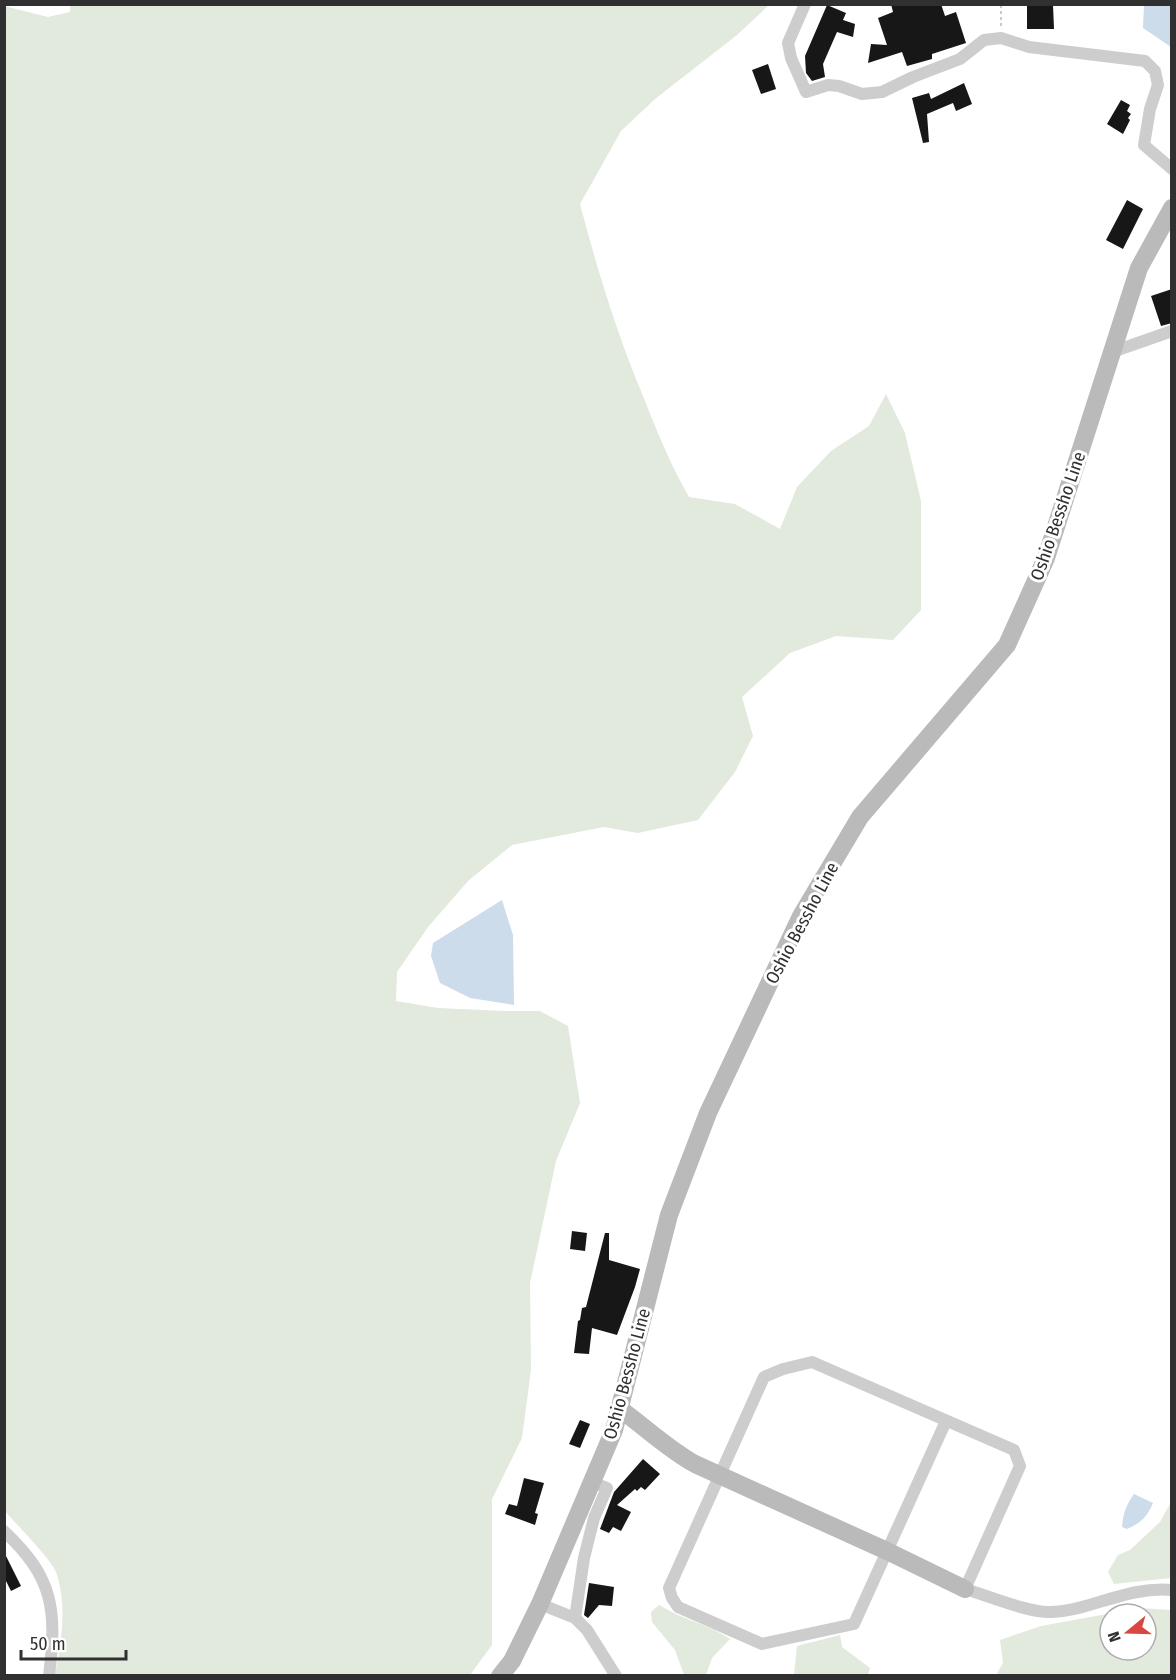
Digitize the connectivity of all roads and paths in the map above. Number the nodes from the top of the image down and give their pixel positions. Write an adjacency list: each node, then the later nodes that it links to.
1 (805, 4): 3 (street)
2 (1001, 4): 3 (path)
3 (1001, 38): 4 (street)
4 (1172, 169)
5 (1172, 208): 7 (main road, Oshio Bessho Line)
6 (1172, 331): 7 (street)
7 (1112, 352): 8 (main road, Oshio Bessho Line)
8 (620, 1409): 10 (main road); 11 (main road, Oshio Bessho Line)
9 (946, 1421): 10 (street); 13 (street); 14 (street)
10 (721, 1475): 13 (main road); 13 (street)
11 (592, 1482): 16 (main road, Oshio Bessho Line); 17 (street)
12 (4, 1531): 18 (street)
13 (887, 1551): 14 (main road)
14 (965, 1589): 15 (street)
15 (1172, 1590)
16 (540, 1604): 17 (street); 19 (main road, Oshio Bessho Line)
17 (575, 1618): 20 (street)
18 (49, 1676)
19 (500, 1676)
20 (616, 1676)

